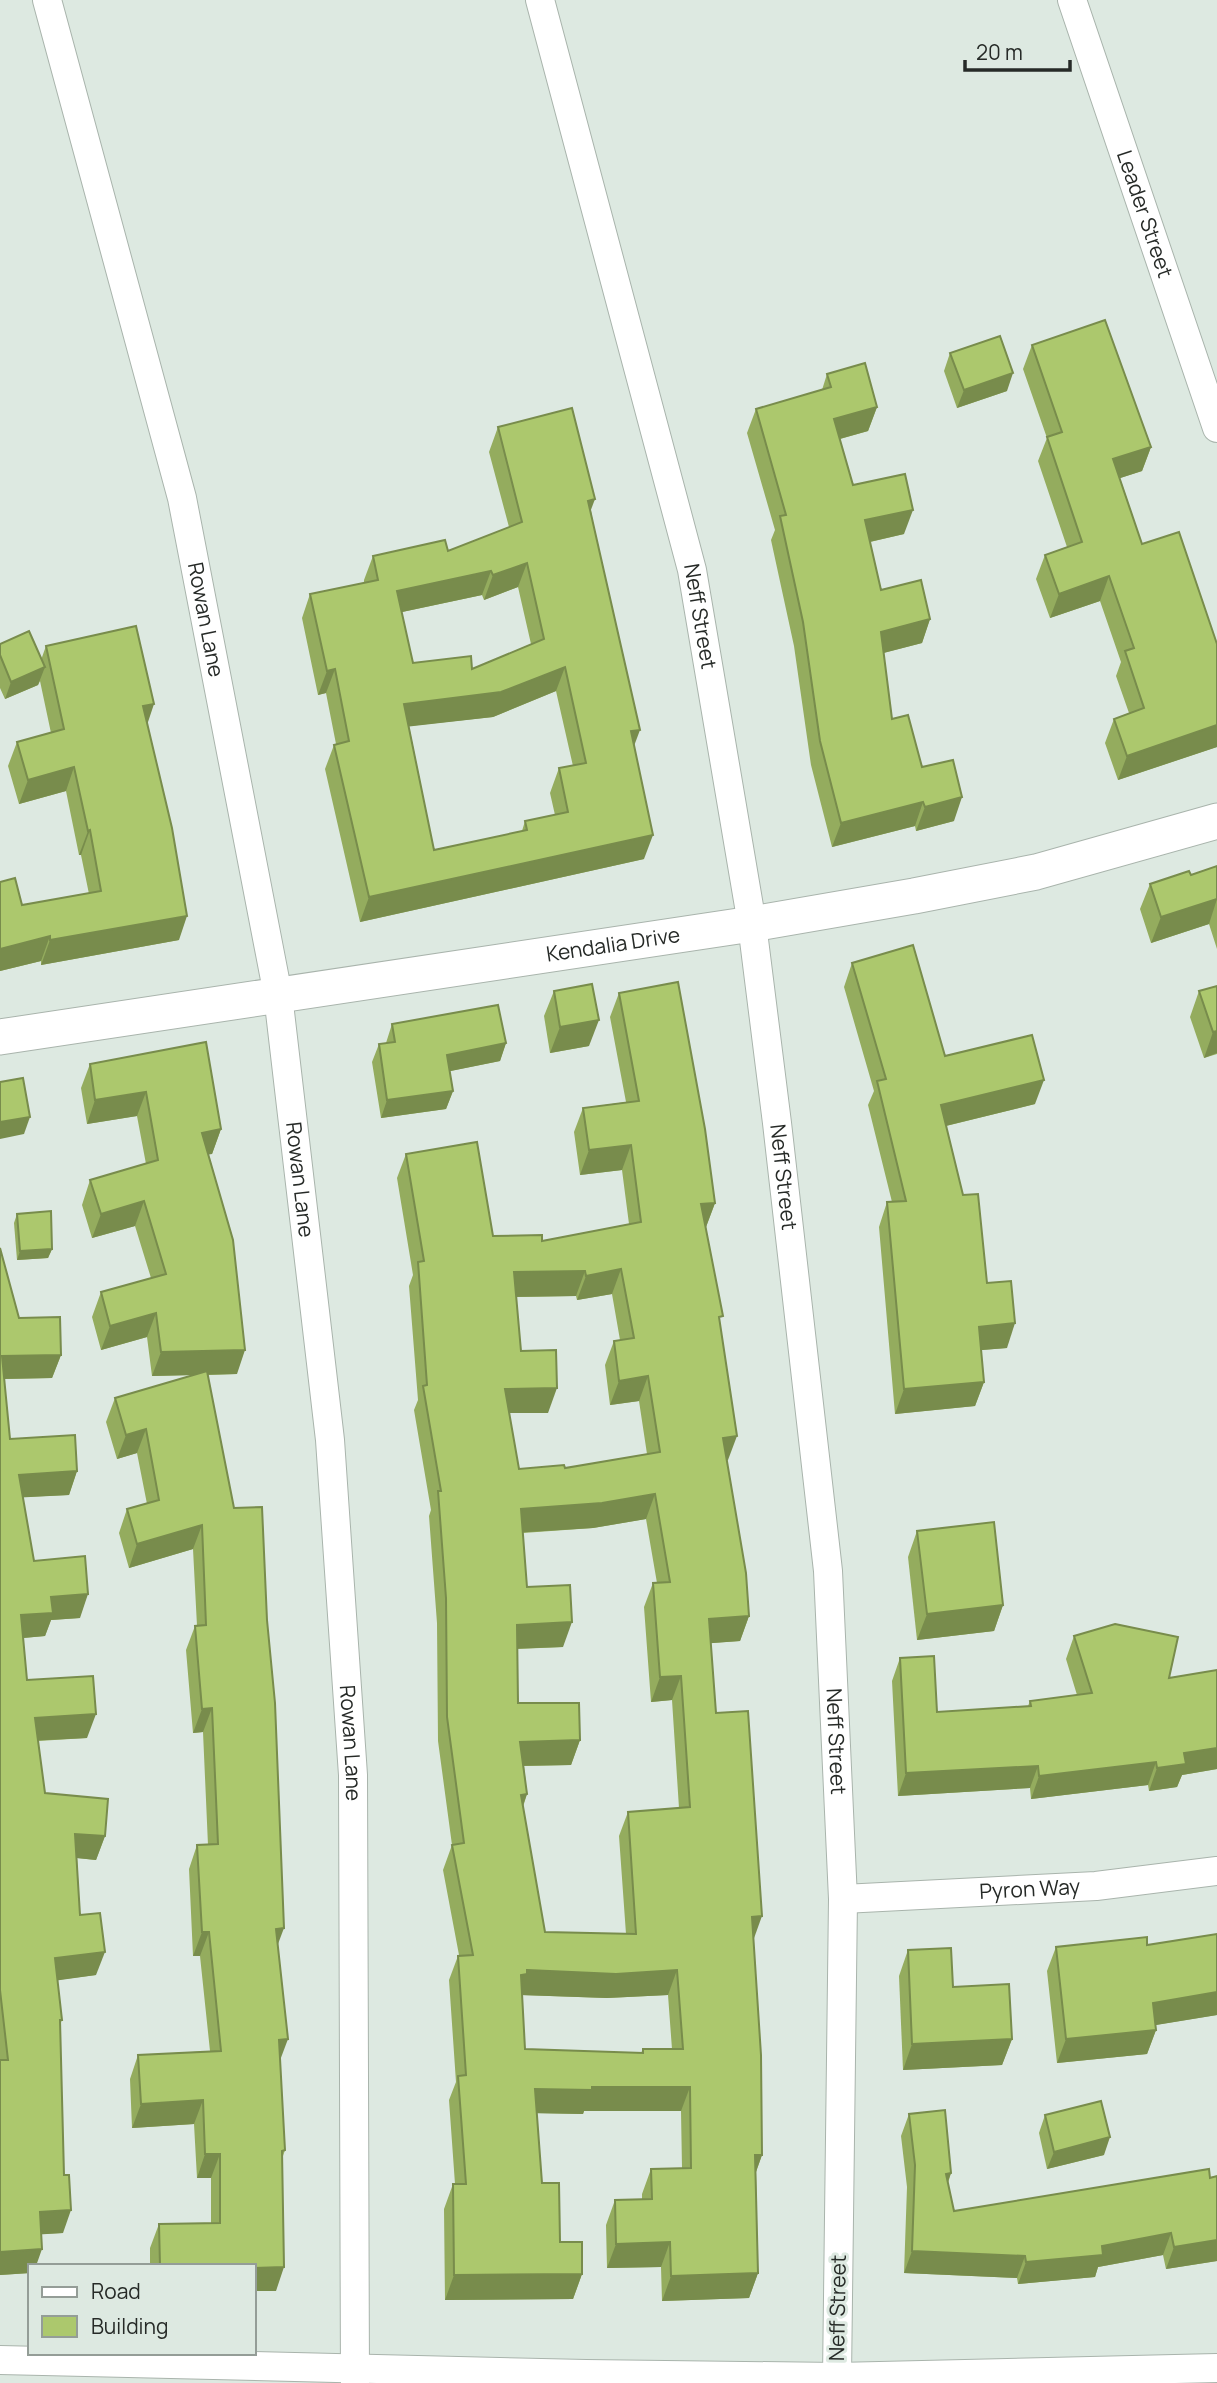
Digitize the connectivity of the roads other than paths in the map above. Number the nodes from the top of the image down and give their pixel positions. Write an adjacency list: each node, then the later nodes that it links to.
1 (47, 0): 7 (street, Rowan Lane)
2 (540, 0): 6 (street, Neff Street)
3 (1072, 0): 4 (street, Leader Street)
4 (1217, 428)
5 (1217, 821): 6 (street, Kendalia Drive)
6 (752, 925): 7 (street, Kendalia Drive); 10 (street, Neff Street)
7 (278, 995): 8 (street, Kendalia Drive); 13 (street, Rowan Lane)
8 (0, 1037)
9 (1217, 1871): 10 (street, Pyron Way)
10 (843, 1899): 14 (street, Neff Street)
11 (0, 2360): 13 (street)
12 (1217, 2368): 14 (street)
13 (355, 2376): 14 (street)
14 (837, 2377)

